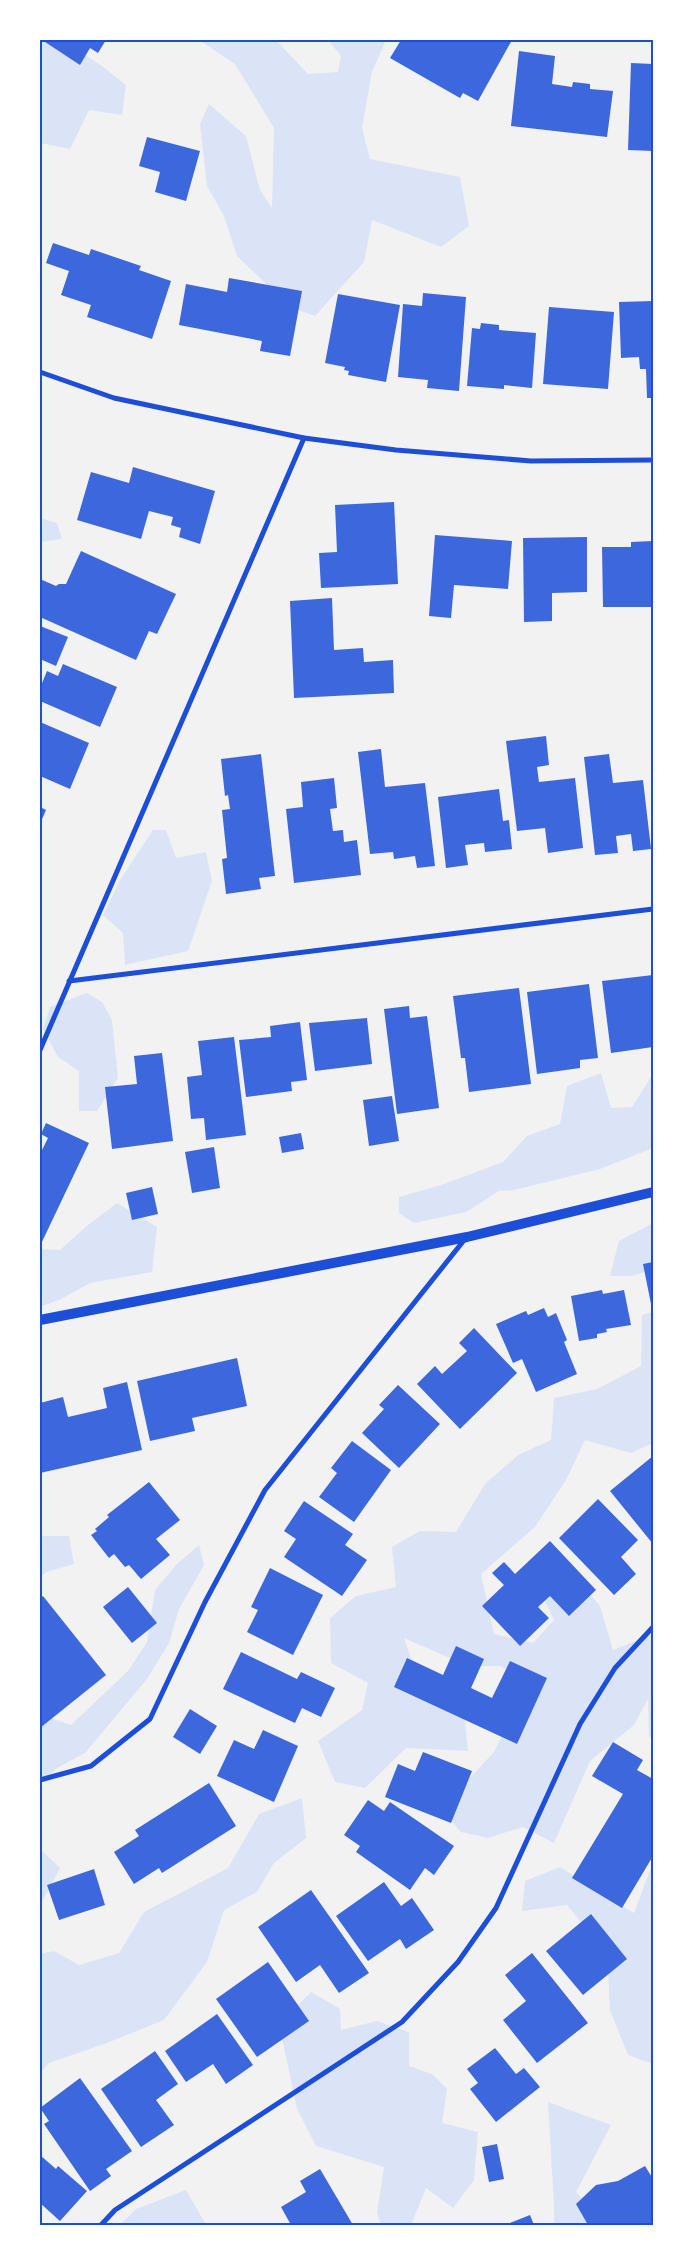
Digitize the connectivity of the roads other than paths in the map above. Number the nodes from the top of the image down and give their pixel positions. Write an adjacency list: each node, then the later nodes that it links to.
1 (40, 372): 2 (street)
2 (304, 438): 3 (street); 5 (street)
3 (653, 460)
4 (653, 909): 5 (street)
5 (69, 981): 6 (street)
6 (40, 1050)
7 (653, 1192): 8 (main road)
8 (467, 1237): 9 (main road); 11 (street)
9 (40, 1320)
10 (653, 1627): 12 (street)
11 (40, 1780)
12 (101, 2225)

